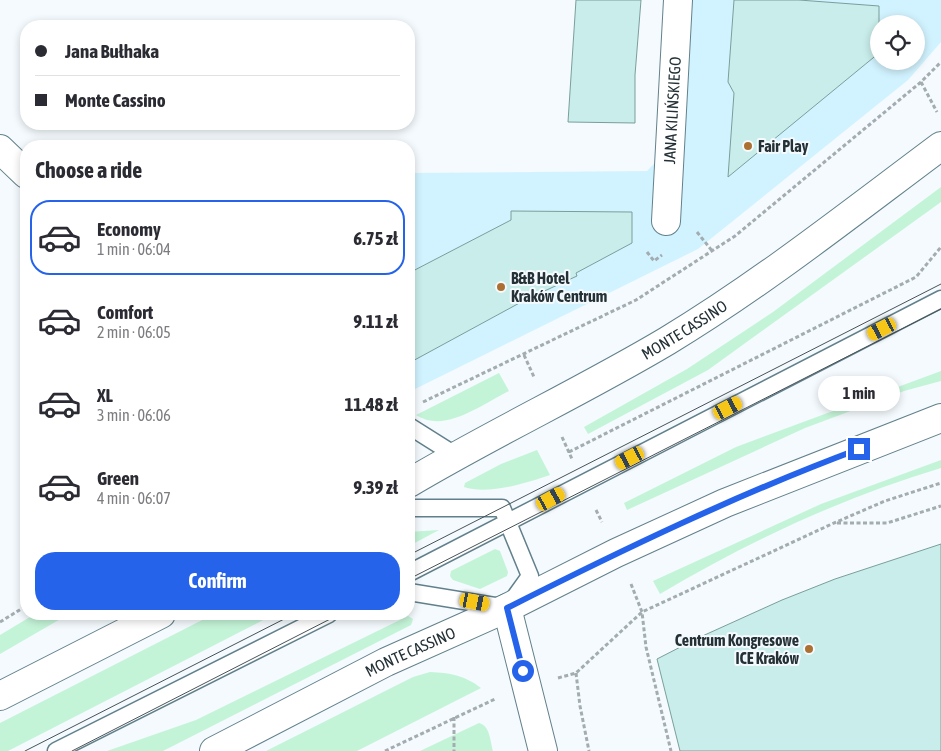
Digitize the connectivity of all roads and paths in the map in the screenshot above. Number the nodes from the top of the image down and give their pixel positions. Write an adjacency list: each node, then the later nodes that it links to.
1 (678, 0): 8 (main road, JANA KILIŃSKIEGO)
2 (941, 62): 3 (path)
3 (921, 82): 4 (path); 12 (path)
4 (935, 108)
5 (941, 146): 20 (main road, MONTE CASSINO)
6 (0, 149): 7 (main road)
7 (20, 168)
8 (666, 221)
9 (695, 229): 12 (path)
10 (941, 247): 19 (path)
11 (647, 252): 13 (path)
12 (712, 252): 15 (path)
13 (660, 257)
14 (941, 299): 27 (lane)
15 (418, 405)
16 (941, 418): 33 (main road, MONTE CASSINO)
17 (415, 430): 20 (lane)
18 (562, 435): 19 (path)
19 (569, 452): 21 (path)
20 (455, 455): 22 (main road, MONTE CASSINO)
21 (574, 463)
22 (415, 479)
23 (941, 483): 28 (path)
24 (593, 503): 29 (path)
25 (941, 506): 28 (path)
26 (415, 508): 27 (lane)
27 (508, 523): 30 (lane); 33 (lane)
28 (834, 523): 35 (path)
29 (604, 528)
30 (415, 570)
31 (633, 589): 35 (path)
32 (415, 593): 33 (lane)
33 (507, 608): 45 (main road, MONTE CASSINO); 48 (main road)
34 (20, 610): 38 (path)
35 (642, 612): 39 (path); 50 (path)
36 (148, 620): 41 (main road)
37 (317, 620): 44 (lane)
38 (0, 622)
39 (576, 672): 40 (path); 49 (path)
40 (564, 676)
41 (0, 696)
42 (495, 699): 43 (path)
43 (454, 717): 46 (path); 47 (path)
44 (56, 751)
45 (214, 751)
46 (385, 751)
47 (454, 751)
48 (543, 751)
49 (589, 751)
50 (671, 751)

